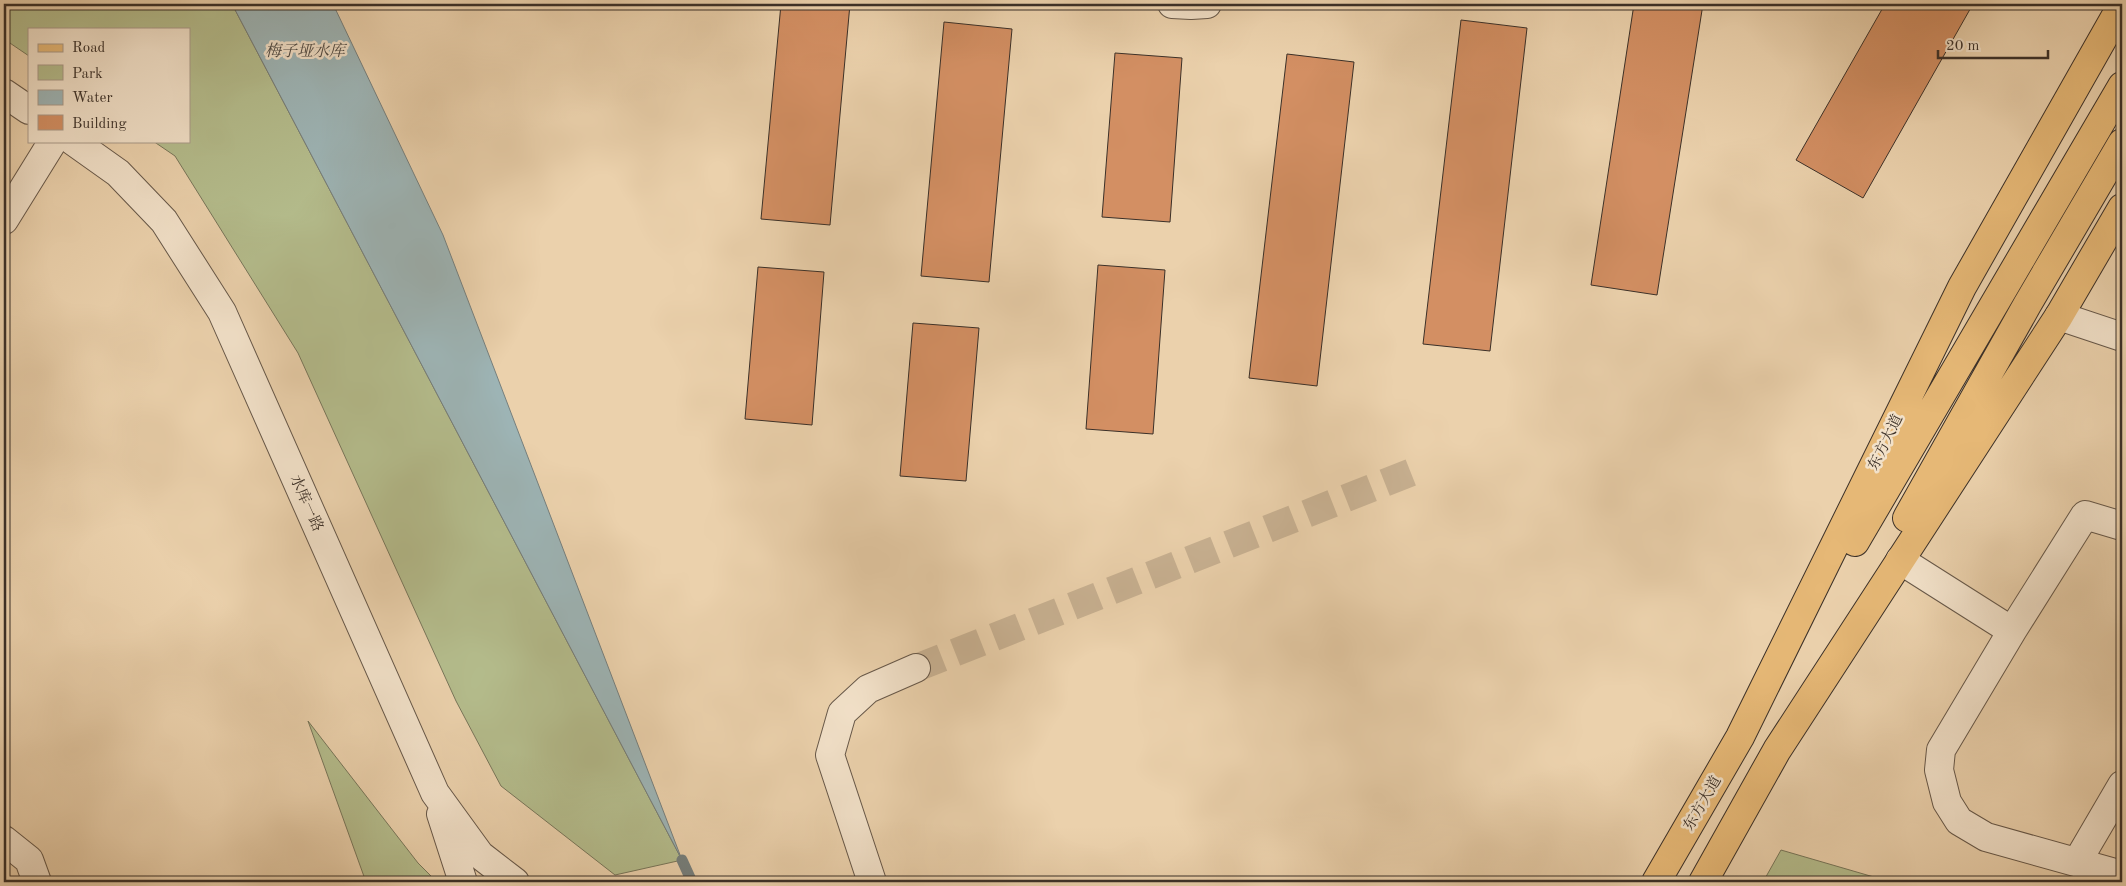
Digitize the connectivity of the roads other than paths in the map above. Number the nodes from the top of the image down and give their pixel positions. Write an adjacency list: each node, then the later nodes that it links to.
1 (1172, 4): 2 (street)
2 (1207, 4)
3 (2122, 5): 18 (main road, 东方大道)
4 (2122, 86): 18 (main road)
5 (4, 92): 6 (street)
6 (28, 109)
7 (52, 142): 11 (street)
8 (74, 142): 21 (street, 水库一路)
9 (2122, 143): 19 (main road)
10 (2122, 208): 12 (main road)
11 (4, 220)
12 (2059, 316): 13 (street); 15 (main road)
13 (2122, 337)
14 (2122, 526): 16 (street)
15 (1900, 560): 16 (street); 19 (main road)
16 (2012, 631): 23 (street)
17 (916, 668): 28 (street)
18 (1740, 737): 29 (main road, 东方大道)
19 (1777, 750): 30 (main road)
20 (2122, 785): 23 (street)
21 (435, 793): 26 (street); 27 (street, 水库一路)
22 (4, 840): 25 (street)
23 (2077, 862): 24 (street)
24 (2122, 875)
25 (37, 882)
26 (463, 882)
27 (515, 882)
28 (872, 882)
29 (1656, 882)
30 (1703, 882)

